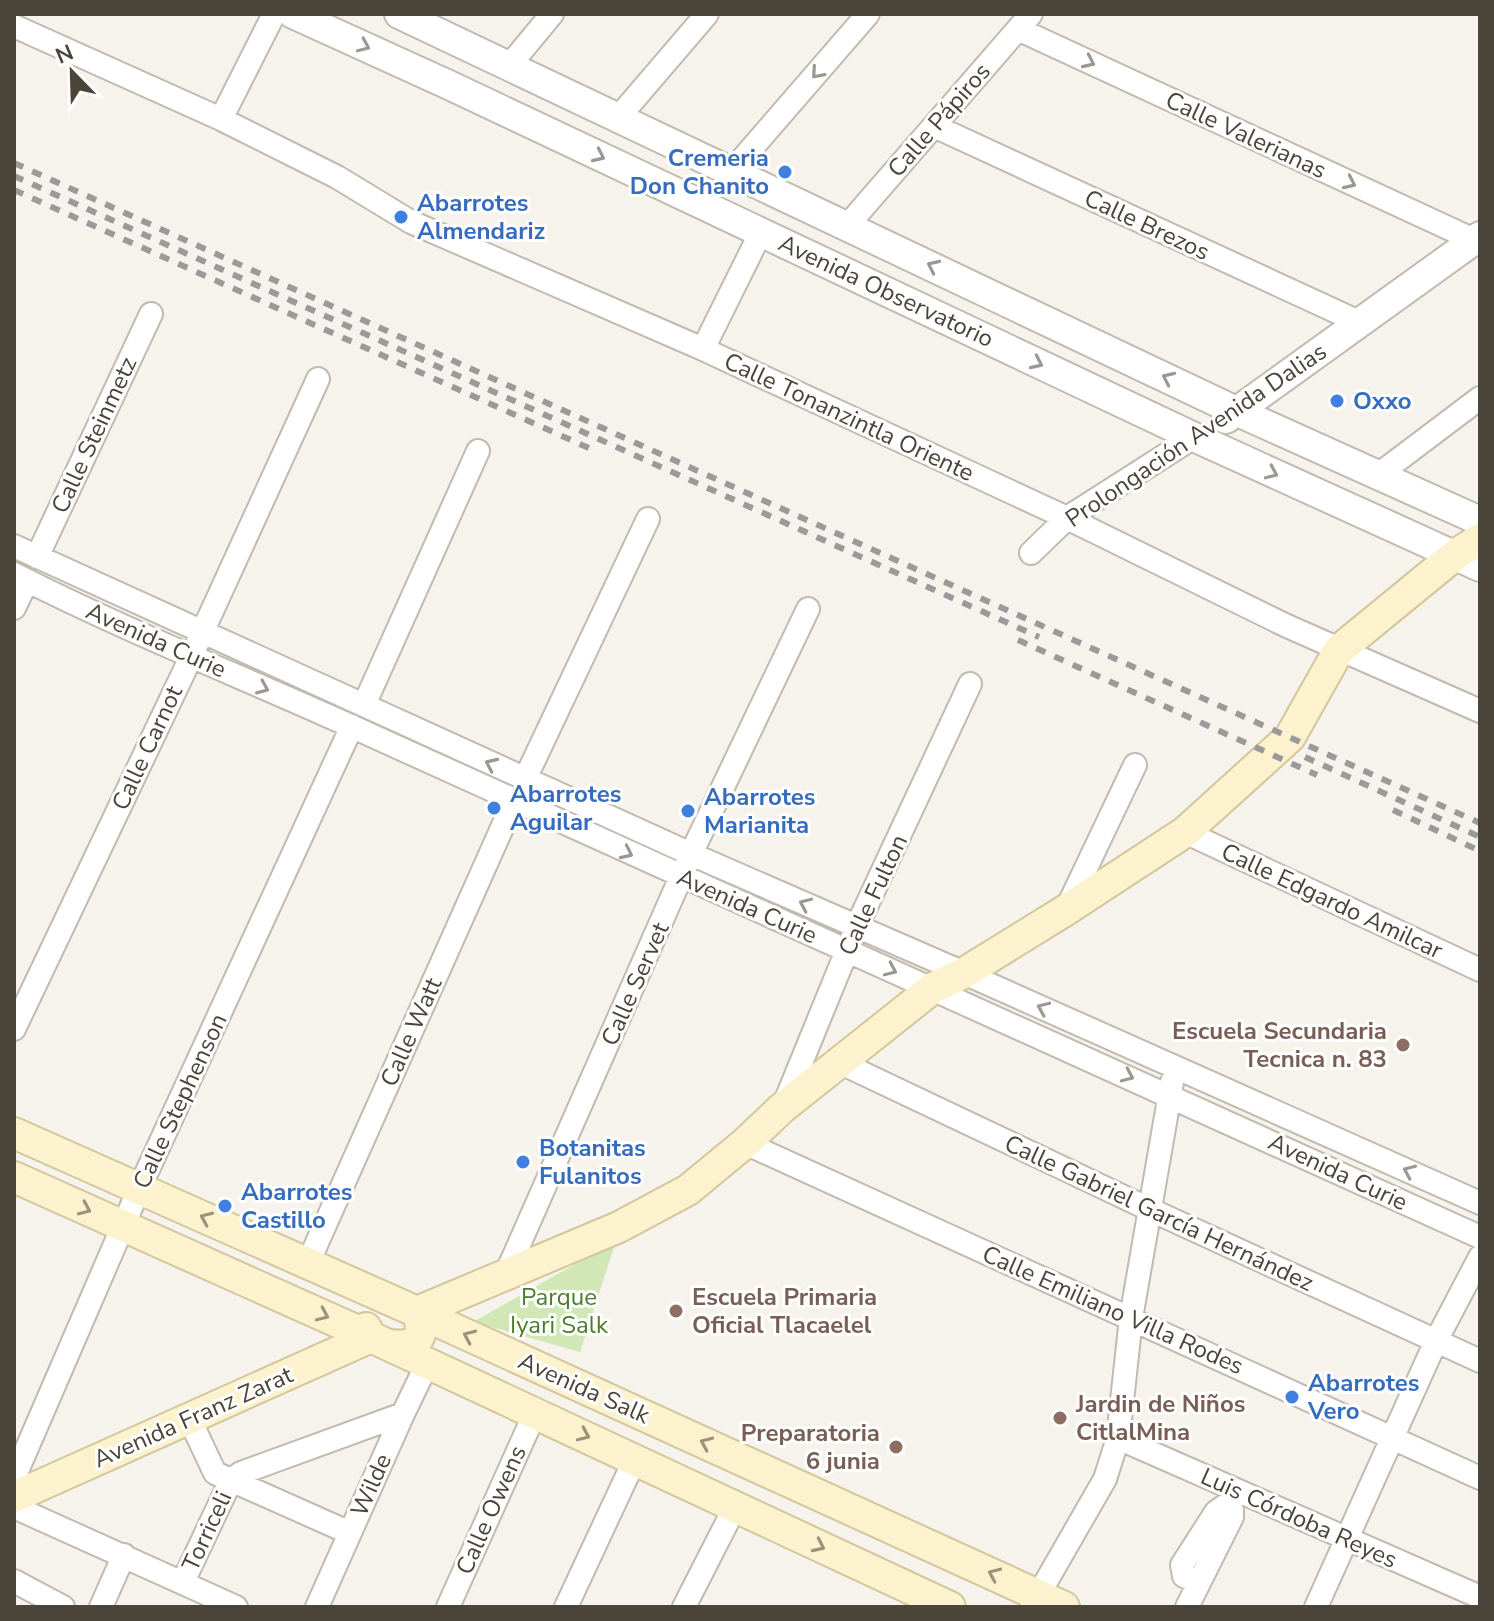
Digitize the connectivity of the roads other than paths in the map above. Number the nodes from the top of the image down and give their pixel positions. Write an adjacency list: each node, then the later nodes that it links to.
1 (274, 14): 13 (street)
2 (293, 14): 11 (street, Avenida Observatorio, one-way to 11)
3 (399, 14): 9 (street, Avenida Observatorio)
4 (552, 14): 10 (street)
5 (707, 14): 12 (street)
6 (868, 14): 16 (street, one-way to 16)
7 (1024, 21): 14 (street, Calle Pápiros); 20 (street, Calle Valerianas, one-way to 20)
8 (14, 26): 13 (street, Calle Tonanzintla Oriente)
9 (466, 46): 10 (street, Avenida Observatorio); 11 (street)
10 (509, 66): 12 (street, Avenida Observatorio)
11 (449, 85): 17 (street, Avenida Observatorio, one-way to 17)
12 (618, 118): 15 (street, Avenida Observatorio)
13 (221, 119): 23 (street, Calle Tonanzintla Oriente)
14 (934, 126): 18 (street, Calle Pápiros); 22 (street, Calle Brezos)
15 (678, 146): 16 (street, Avenida Observatorio); 17 (street)
16 (732, 171): 18 (street, Avenida Observatorio)
17 (660, 184): 19 (street, Avenida Observatorio)
18 (847, 226): 26 (street, Avenida Observatorio, one-way to 18)
19 (761, 232): 23 (street); 27 (street, Avenida Observatorio, one-way to 27)
20 (1477, 238): 22 (street, Prolongación Avenida Dalias)
21 (151, 314): 36 (street, Calle Steinmetz)
22 (1361, 323): 26 (street, Prolongación Avenida Dalias)
23 (703, 349): 30 (street, Calle Tonanzintla Oriente)
24 (318, 379): 41 (street, Calle Carnot)
25 (1480, 398): 29 (street)
26 (1238, 412): 27 (street, Prolongación Avenida Dalias); 29 (street, Avenida Observatorio)
27 (1194, 437): 30 (street, Prolongación Avenida Dalias); 37 (street, Avenida Observatorio, one-way to 37)
28 (478, 451): 45 (street)
29 (1378, 475): 32 (street, Avenida Observatorio)
30 (1067, 518): 35 (street, Prolongación Avenida Dalias); 42 (street, Calle Tonanzintla Oriente)
31 (648, 519): 49 (street)
32 (1480, 521)
33 (1480, 539): 37 (main road)
34 (14, 546): 36 (street, Avenida Curie)
35 (1031, 553)
36 (37, 557): 41 (street, Avenida Curie)
37 (1467, 561): 42 (main road)
38 (21, 578): 39 (street); 43 (street, Avenida Curie)
39 (14, 608)
40 (808, 609): 52 (street, Calle Servet)
41 (201, 631): 43 (street, Calle Carnot); 45 (street, Avenida Curie)
42 (1339, 650): 46 (street, Calle Tonanzintla Oriente); 51 (main road)
43 (191, 657): 47 (street, Avenida Curie, one-way to 47); 60 (street, Calle Carnot)
44 (970, 684): 55 (street, Calle Fulton)
45 (364, 705): 49 (street, Avenida Curie, one-way to 45)
46 (1480, 711)
47 (352, 726): 50 (street, Avenida Curie); 68 (street, Calle Stephenson)
48 (1135, 765): 54 (street)
49 (525, 779): 52 (street, Avenida Curie)
50 (514, 801): 53 (street, Avenida Curie, one-way to 53); 74 (street, Calle Watt)
51 (1185, 832): 54 (main road); 57 (street, Calle Edgardo Amilcar)
52 (691, 854): 53 (street, Calle Servet); 55 (street, Avenida Curie, one-way to 52)
53 (683, 878): 56 (street, Avenida Curie); 75 (street, Calle Servet)
54 (1066, 910): 58 (main road)
55 (857, 926): 56 (street, Calle Fulton); 58 (street, Avenida Curie)
56 (847, 950): 59 (street, Avenida Curie, one-way to 59); 64 (street, Calle Fulton)
57 (1480, 970)
58 (964, 973): 59 (main road); 62 (street, Avenida Curie, one-way to 58)
59 (933, 988): 61 (main road); 63 (street, Avenida Curie, one-way to 63)
60 (14, 1029)
61 (839, 1062): 64 (main road); 70 (street, Calle Gabriel García Hernández)
62 (1176, 1068): 63 (street); 69 (street, Avenida Curie, one-way to 62)
63 (1168, 1094): 70 (street); 72 (street, Avenida Curie)
64 (782, 1108): 66 (main road)
65 (14, 1133): 68 (main road, Avenida Salk)
66 (745, 1143): 75 (main road); 77 (street, Calle Emiliano Villa Rodes)
67 (14, 1177): 71 (main road, Avenida Salk, one-way to 71)
68 (139, 1189): 71 (street, Calle Stephenson); 74 (main road, Avenida Salk, one-way to 68)
69 (1480, 1203)
70 (1151, 1210): 77 (street); 79 (street, Calle Gabriel García Hernández)
71 (123, 1226): 78 (main road, Avenida Salk, one-way to 78); 88 (street, Calle Stephenson)
72 (1480, 1237)
73 (1480, 1257): 79 (street)
74 (308, 1263): 76 (main road, Avenida Salk)
75 (506, 1274): 76 (main road)
76 (405, 1306): 78 (main road); 78 (main road); 102 (main road, Avenida Salk, one-way to 76)
77 (1131, 1318): 85 (street, Calle Emiliano Villa Rodes); 86 (street)
78 (380, 1341): 81 (main road, Avenida Salk); 84 (main road, Avenida Franz Zarat)
79 (1436, 1341): 80 (street, Calle Gabriel García Hernández); 85 (street)
80 (1480, 1361)
81 (427, 1364): 82 (main road, Avenida Salk); 83 (street, Wilde)
82 (535, 1413): 87 (main road, Avenida Salk, one-way to 87); 107 (street, Calle Owens)
83 (403, 1414): 90 (street); 94 (street, Wilde)
84 (189, 1418): 90 (street); 91 (main road, Avenida Franz Zarat)
85 (1393, 1437): 89 (street, Calle Emiliano Villa Rodes); 95 (street)
86 (1118, 1438): 95 (street, Luis Córdoba Reyes); 102 (street)
87 (635, 1459): 93 (main road, Avenida Salk); 108 (street)
88 (14, 1478)
89 (1480, 1478)
90 (231, 1480): 94 (street); 98 (street, Torriceli)
91 (14, 1497)
92 (14, 1507): 96 (street)
93 (735, 1507): 101 (main road, Avenida Salk, one-way to 101); 109 (street)
94 (350, 1533): 106 (street, Wilde)
95 (1347, 1539): 100 (street, Luis Córdoba Reyes); 112 (street)
96 (124, 1555): 98 (street); 105 (street)
97 (14, 1581): 104 (street)
98 (183, 1582): 103 (street)
99 (1199, 1583): 111 (street)
100 (1480, 1597)
101 (914, 1599): 110 (main road, Avenida Salk)
102 (1045, 1602)
103 (225, 1605)
104 (63, 1607)
105 (101, 1607)
106 (317, 1607)
107 (448, 1607)
108 (566, 1607)
109 (684, 1607)
110 (950, 1607)
111 (1187, 1607)
112 (1316, 1607)

